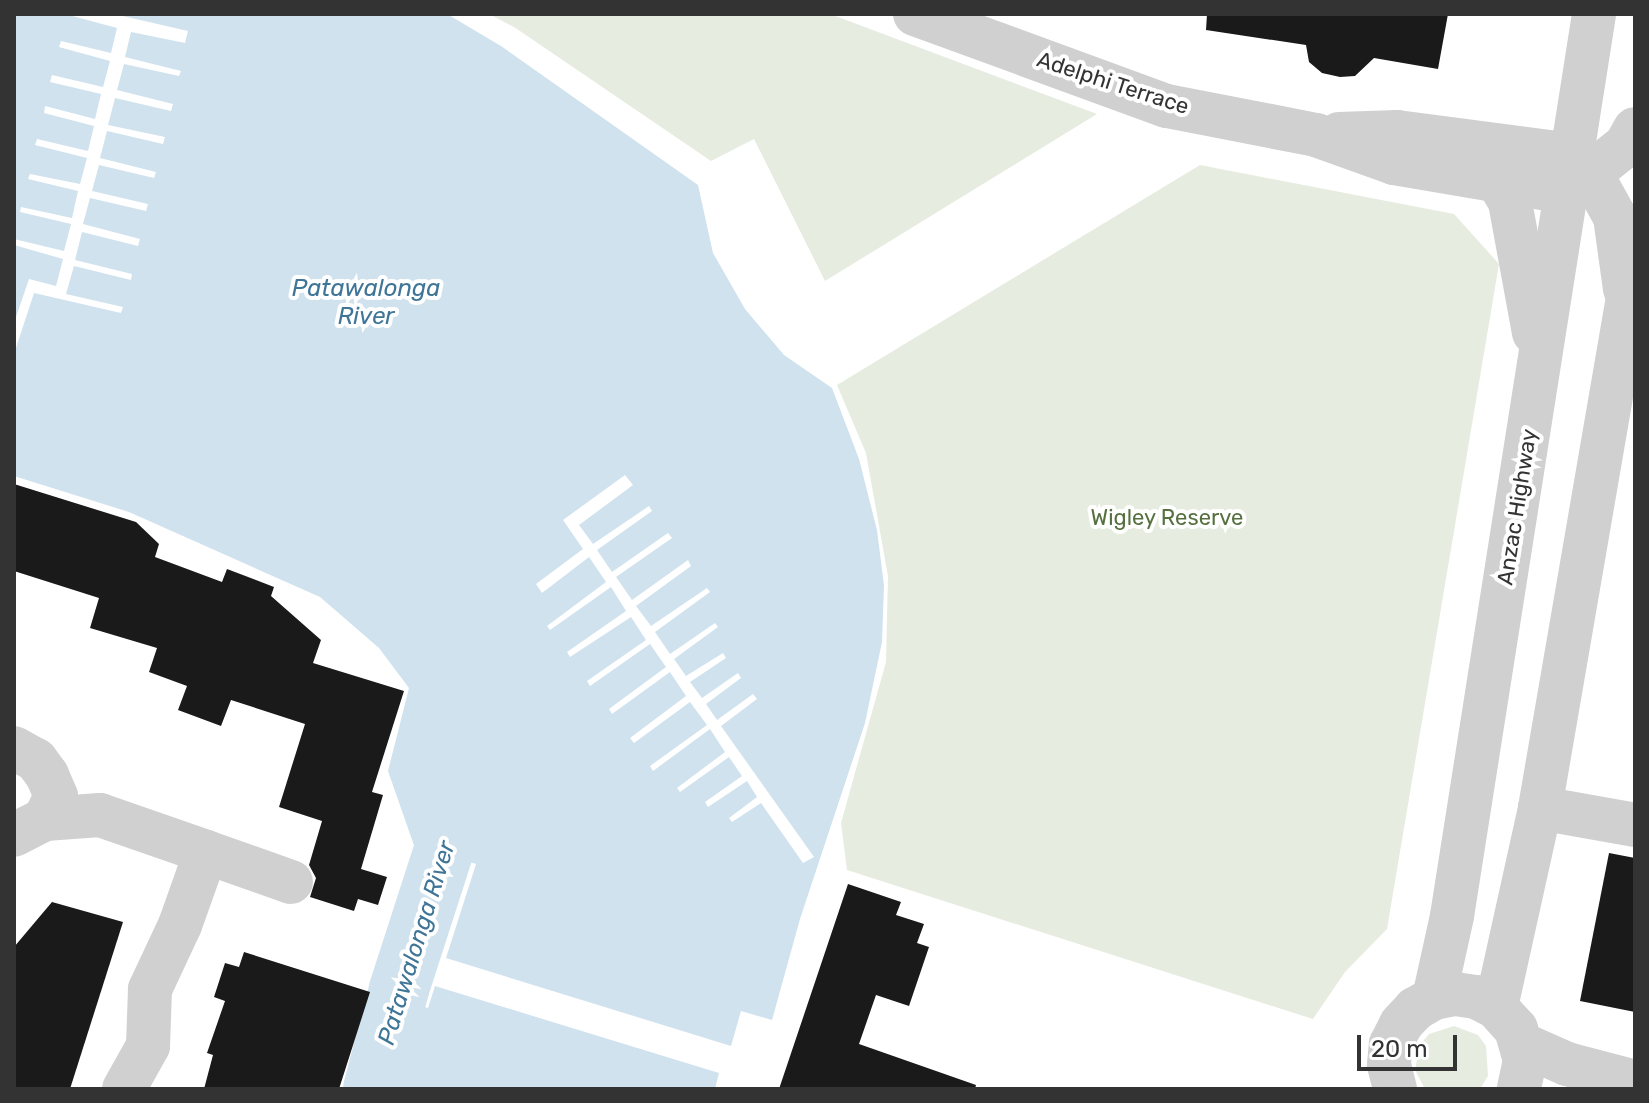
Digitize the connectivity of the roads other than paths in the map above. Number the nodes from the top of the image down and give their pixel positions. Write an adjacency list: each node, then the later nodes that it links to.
1 (915, 14): 4 (street, Adelphi Terrace)
2 (1594, 14): 5 (street, Anzac Highway)
3 (1635, 129): 5 (street)
4 (1316, 135): 5 (street, Adelphi Terrace); 6 (street, Adelphi Terrace)
5 (1576, 174): 6 (street, Adelphi Terrace); 8 (street); 9 (street, Anzac Highway)
6 (1497, 180): 9 (street)
7 (1635, 257): 8 (street)
8 (1618, 355): 10 (street)
9 (1540, 367): 16 (street, Anzac Highway)
10 (1622, 407): 12 (street)
11 (35, 795): 14 (street)
12 (1540, 808): 13 (street); 17 (street); 18 (street)
13 (1635, 825)
14 (206, 852): 15 (street); 20 (street)
15 (291, 882)
16 (1434, 998): 17 (street); 21 (street)
17 (1496, 1007): 18 (street)
18 (1530, 1048): 19 (street); 22 (street)
19 (1635, 1083): 23 (street)
20 (124, 1089)
21 (1395, 1089)
22 (1519, 1089)
23 (1602, 1089)

